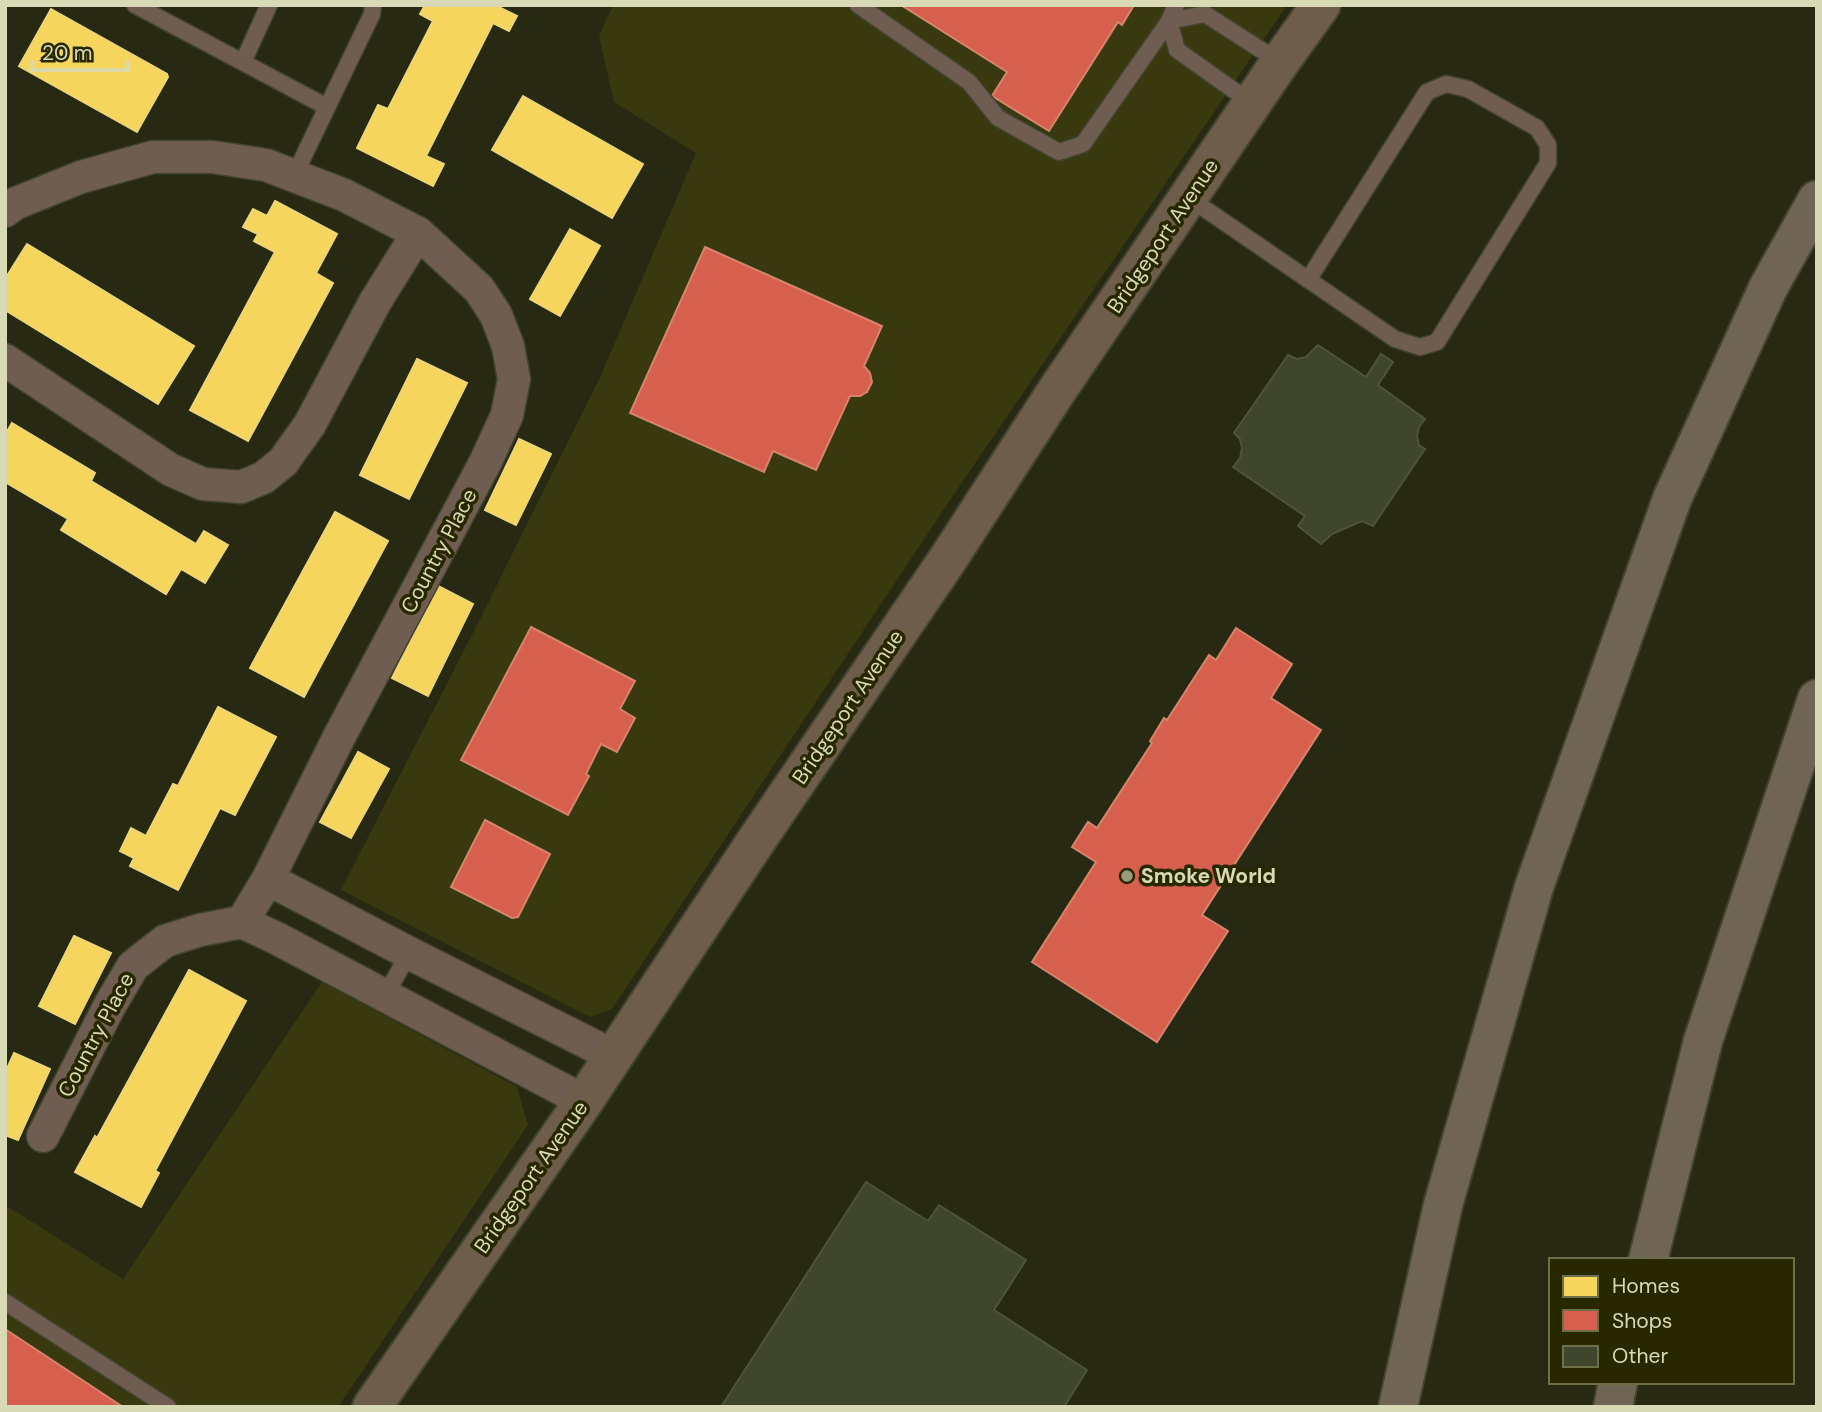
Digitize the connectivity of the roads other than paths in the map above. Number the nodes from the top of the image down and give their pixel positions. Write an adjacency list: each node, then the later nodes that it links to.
1 (135, 5): 8 (lane)
2 (269, 5): 8 (lane)
3 (373, 5): 11 (lane)
4 (858, 5): 7 (lane)
5 (1176, 5): 7 (lane)
6 (1321, 5): 9 (main road, Bridgeport Avenue)
7 (1169, 21): 9 (lane); 10 (lane)
8 (243, 62): 11 (lane)
9 (1280, 62): 10 (main road, Bridgeport Avenue)
10 (1253, 104): 13 (main road, Bridgeport Avenue)
11 (327, 107): 12 (lane)
12 (294, 176): 15 (street, Country Place); 16 (street, Country Place)
13 (1189, 198): 17 (lane); 24 (main road, Bridgeport Avenue)
14 (1817, 200): 32 (highway)
15 (5, 211)
16 (418, 233): 18 (street); 20 (street, Country Place)
17 (1308, 280): 17 (lane)
18 (5, 360)
19 (1817, 699): 27 (highway)
20 (268, 879): 21 (street, Country Place); 22 (street)
21 (242, 922): 23 (street); 26 (street, Country Place)
22 (409, 953): 23 (lane); 24 (street)
23 (385, 996): 25 (street)
24 (614, 1056): 25 (main road, Bridgeport Avenue)
25 (584, 1101): 31 (main road, Bridgeport Avenue)
26 (43, 1136)
27 (1649, 1258)
28 (5, 1302): 30 (lane)
29 (1618, 1384): 33 (highway)
30 (168, 1407)
31 (372, 1407)
32 (1398, 1407)
33 (1613, 1407)

